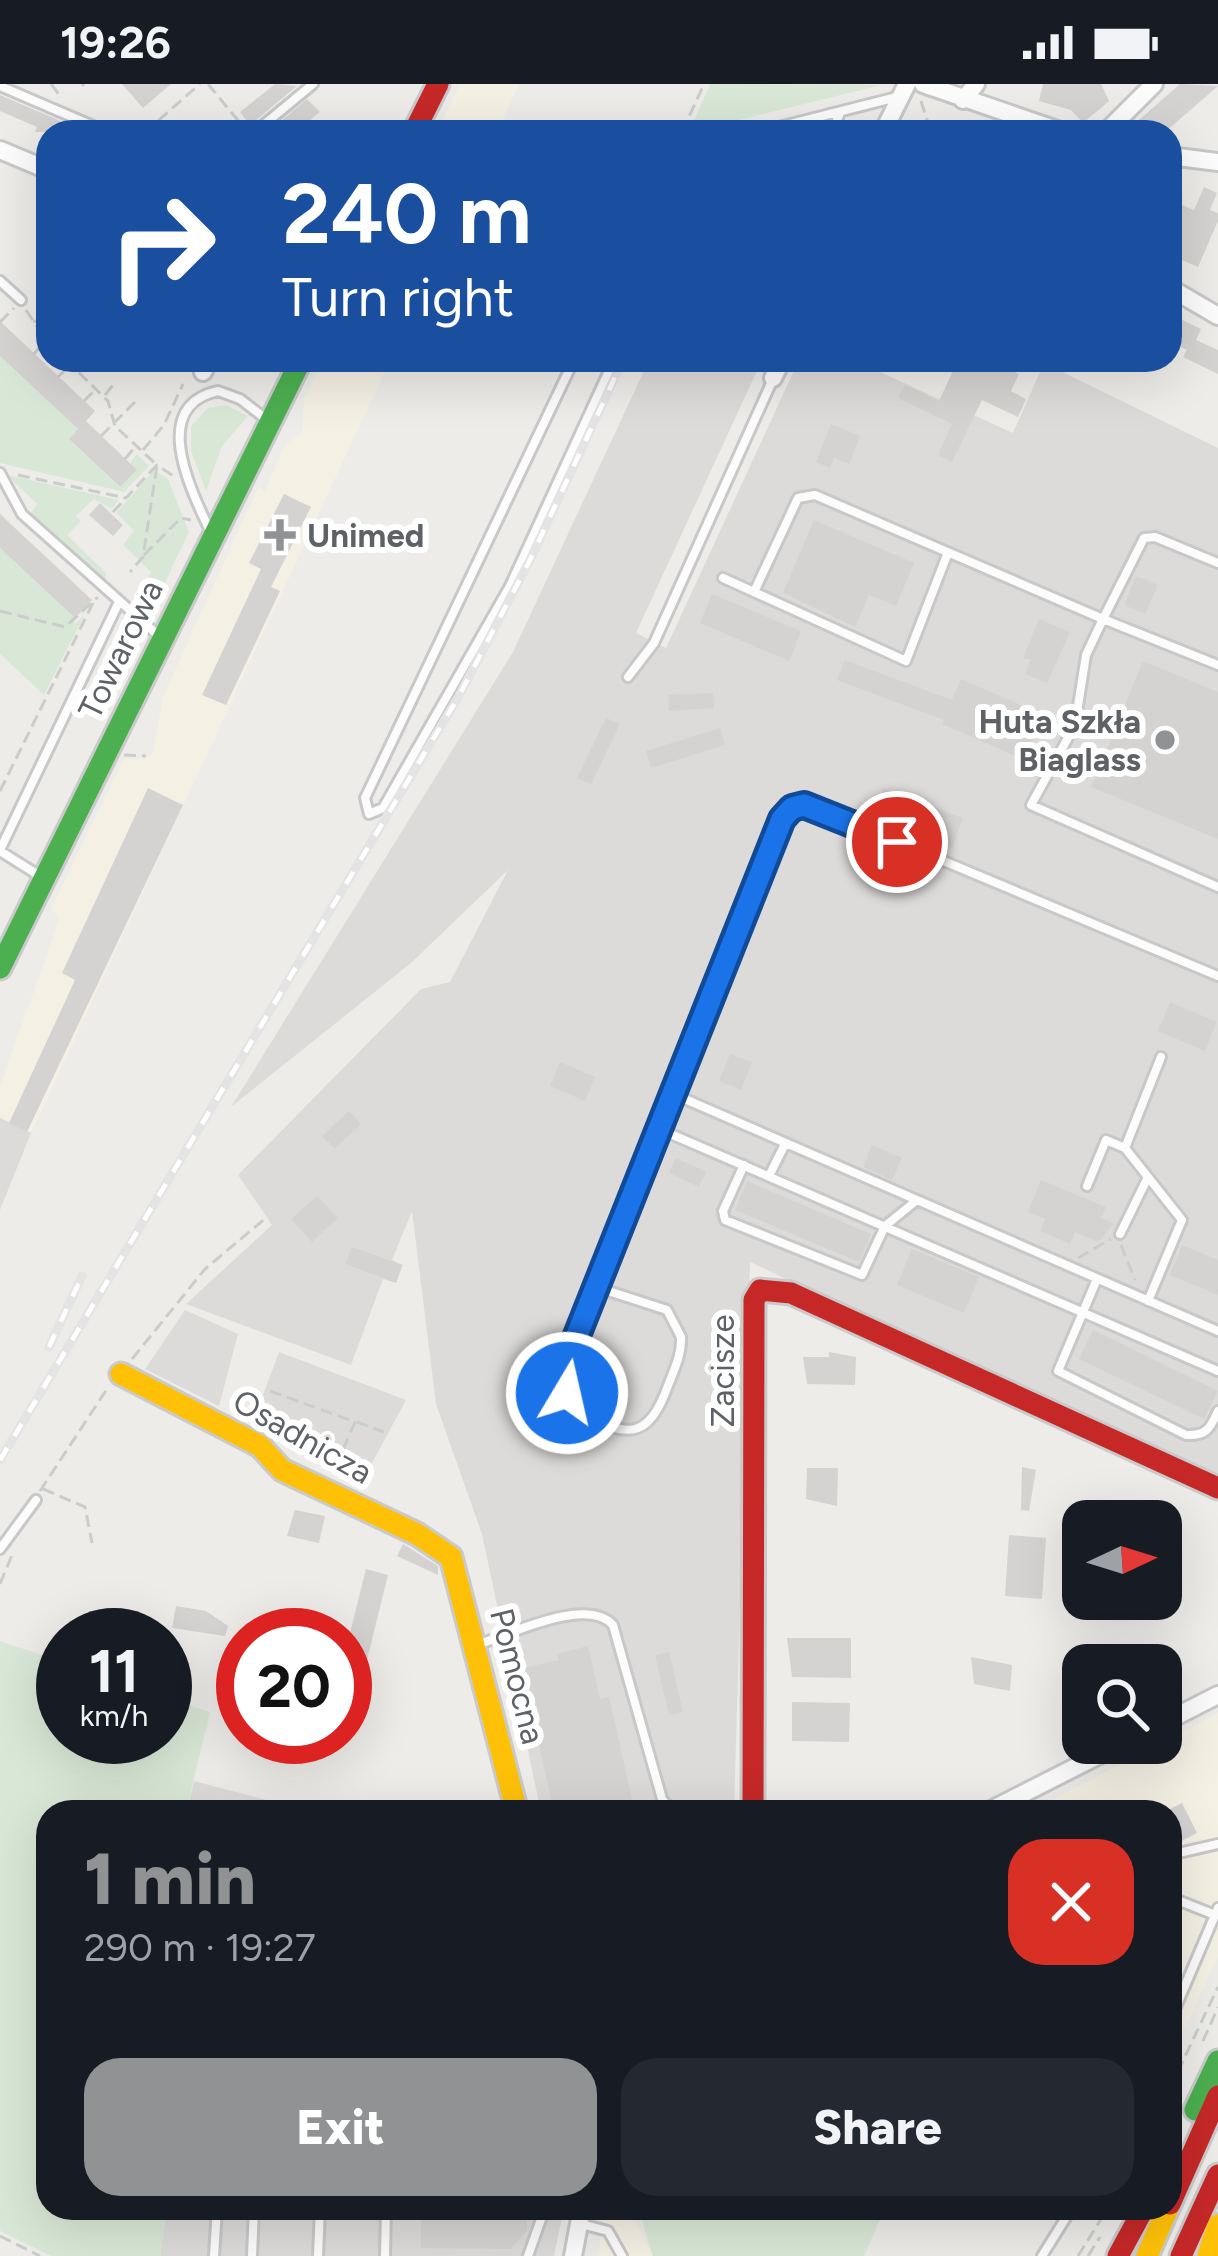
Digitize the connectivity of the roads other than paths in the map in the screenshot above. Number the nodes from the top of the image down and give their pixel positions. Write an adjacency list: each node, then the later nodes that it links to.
1 (314, 84): 12 (lane)
2 (438, 84): 13 (main road)
3 (976, 84): 8 (street)
4 (1154, 84): 19 (street)
5 (0, 86): 11 (lane)
6 (903, 90): 9 (lane); 17 (street)
7 (922, 93): 8 (street)
8 (963, 100): 18 (street)
9 (841, 112): 10 (lane); 16 (lane)
10 (818, 117): 14 (lane); 15 (lane)
11 (79, 120)
12 (267, 120)
13 (420, 120)
14 (806, 120)
15 (817, 120)
16 (837, 120)
17 (889, 120)
18 (1007, 120)
19 (1118, 120)
20 (0, 150): 23 (street)
21 (1182, 158): 22 (street)
22 (1218, 162)
23 (36, 165)
24 (0, 281): 26 (lane)
25 (1182, 295): 27 (street)
26 (21, 300)
27 (1218, 316)
28 (206, 372): 34 (lane)
29 (295, 372): 35 (main road, Towarowa)
30 (568, 372): 31 (lane)
31 (608, 372)
32 (776, 372): 33 (street)
33 (773, 378): 46 (lane)
34 (205, 394): 35 (lane); 37 (lane)
35 (269, 422): 37 (main road, Towarowa)
36 (0, 472): 42 (lane)
37 (212, 534): 44 (main road, Towarowa)
38 (947, 555): 41 (lane); 41 (lane); 43 (lane)
39 (1218, 563): 43 (lane)
40 (723, 578): 41 (lane)
41 (754, 592)
42 (118, 604): 44 (lane); 47 (lane)
43 (1103, 620): 45 (lane); 49 (lane)
44 (161, 639): 48 (main road, Towarowa)
45 (1218, 664)
46 (628, 676)
47 (0, 850): 48 (lane)
48 (44, 878): 50 (main road, Towarowa)
49 (1218, 887)
50 (0, 968)
51 (1218, 976): 53 (lane)
52 (1161, 1057): 56 (lane)
53 (671, 1093): 54 (lane); 55 (lane)
54 (659, 1129): 57 (lane); 65 (lane)
55 (785, 1144): 58 (lane); 61 (lane)
56 (1125, 1148): 59 (lane); 60 (lane)
57 (744, 1165): 58 (lane); 62 (lane)
58 (770, 1176): 62 (lane)
59 (1148, 1177): 63 (lane); 66 (lane)
60 (1088, 1186)
61 (917, 1200): 62 (lane); 64 (lane)
62 (885, 1226): 67 (lane)
63 (1120, 1234)
64 (1096, 1279): 66 (lane); 67 (lane)
65 (596, 1287): 65 (lane)
66 (1146, 1300): 68 (lane)
67 (1081, 1312): 69 (lane); 71 (lane)
68 (1218, 1331)
69 (1218, 1371)
70 (121, 1374): 75 (main road, Osadnicza)
71 (1218, 1412)
72 (1218, 1488): 82 (main road, Zacisze)
73 (36, 1500): 74 (lane)
74 (0, 1549)
75 (451, 1557): 76 (main road, Pomocna)
76 (476, 1645): 80 (main road, Pomocna); 81 (lane)
77 (1218, 1695): 78 (street)
78 (1182, 1713)
79 (1082, 1764): 83 (street)
80 (514, 1800)
81 (663, 1800)
82 (753, 1800)
83 (1011, 1800)
84 (1218, 1844): 85 (lane)
85 (1182, 1852)
86 (1182, 1901): 87 (lane)
87 (1217, 1911): 88 (lane)
88 (1182, 1993)
89 (1218, 2061): 91 (main road)
90 (1218, 2096): 93 (main road)
91 (1182, 2137)
92 (1218, 2175): 115 (main road)
93 (1182, 2177)
94 (216, 2220): 105 (lane)
95 (254, 2220): 106 (lane)
96 (320, 2220): 107 (lane)
97 (386, 2220): 108 (lane)
98 (541, 2220): 109 (lane)
99 (580, 2220): 110 (street)
100 (588, 2220): 111 (lane)
101 (1064, 2220): 112 (lane)
102 (1138, 2220): 113 (main road)
103 (1163, 2220): 114 (main road)
104 (1218, 2225): 116 (main road)
105 (214, 2256)
106 (252, 2256)
107 (318, 2256)
108 (385, 2256)
109 (528, 2256)
110 (573, 2256)
111 (622, 2256)
112 (1042, 2256)
113 (1118, 2256)
114 (1147, 2256)
115 (1181, 2256)
116 (1208, 2256)

